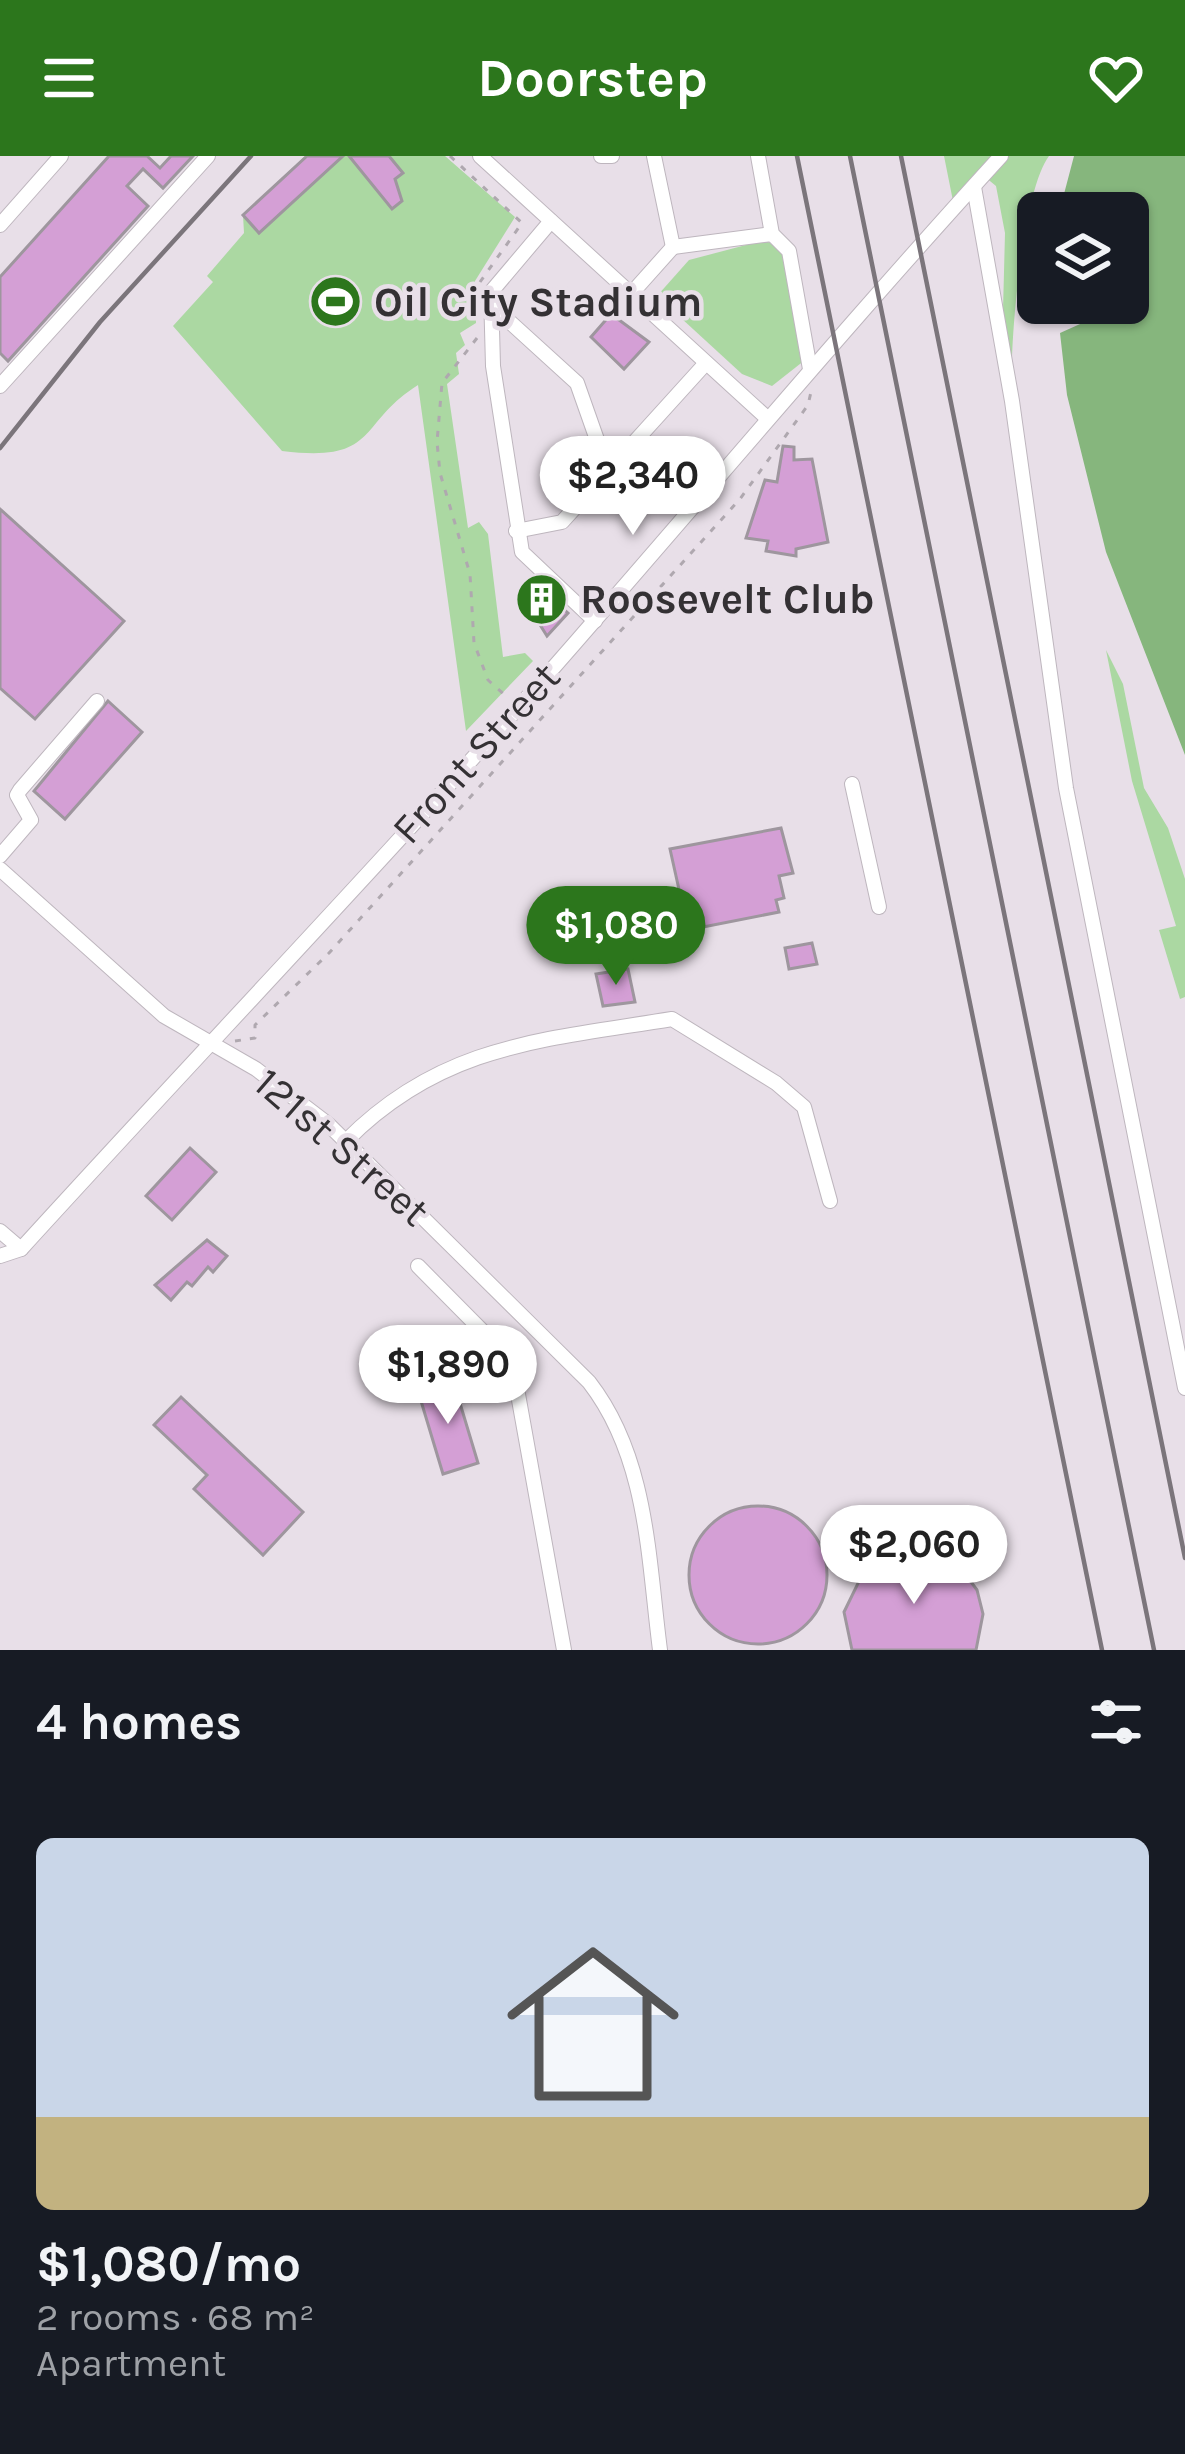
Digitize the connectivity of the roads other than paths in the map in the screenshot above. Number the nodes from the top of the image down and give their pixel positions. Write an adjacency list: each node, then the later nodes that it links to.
1 (62, 156): 11 (street)
2 (208, 156): 18 (street)
3 (480, 156): 10 (street)
4 (601, 156): 5 (street)
5 (612, 156)
6 (654, 156): 13 (street)
7 (758, 156): 12 (street)
8 (1000, 156): 9 (street, Front Street)
9 (974, 187): 17 (street, Front Street); 35 (street)
10 (551, 221): 14 (street); 15 (street)
11 (0, 225)
12 (772, 234): 13 (street); 17 (street)
13 (673, 248): 14 (street)
14 (632, 294): 16 (street)
15 (488, 302): 20 (street); 21 (street)
16 (706, 363): 19 (street); 20 (street)
17 (812, 376): 19 (street, Front Street)
18 (0, 386)
19 (767, 418): 22 (street, Front Street)
20 (608, 471): 21 (street)
21 (516, 531): 22 (street)
22 (595, 621): 28 (street, Front Street)
23 (97, 701): 25 (street)
24 (852, 784): 27 (street)
25 (0, 856)
26 (0, 869): 28 (street, 121st Street)
27 (879, 908)
28 (212, 1045): 29 (street, 121st Street); 32 (street, Front Street)
29 (346, 1142): 30 (street); 37 (street, 121st Street)
30 (830, 1201)
31 (0, 1231): 32 (street)
32 (21, 1249): 33 (street)
33 (0, 1256)
34 (418, 1266): 36 (street)
35 (1185, 1388)
36 (564, 1650)
37 (661, 1650)

